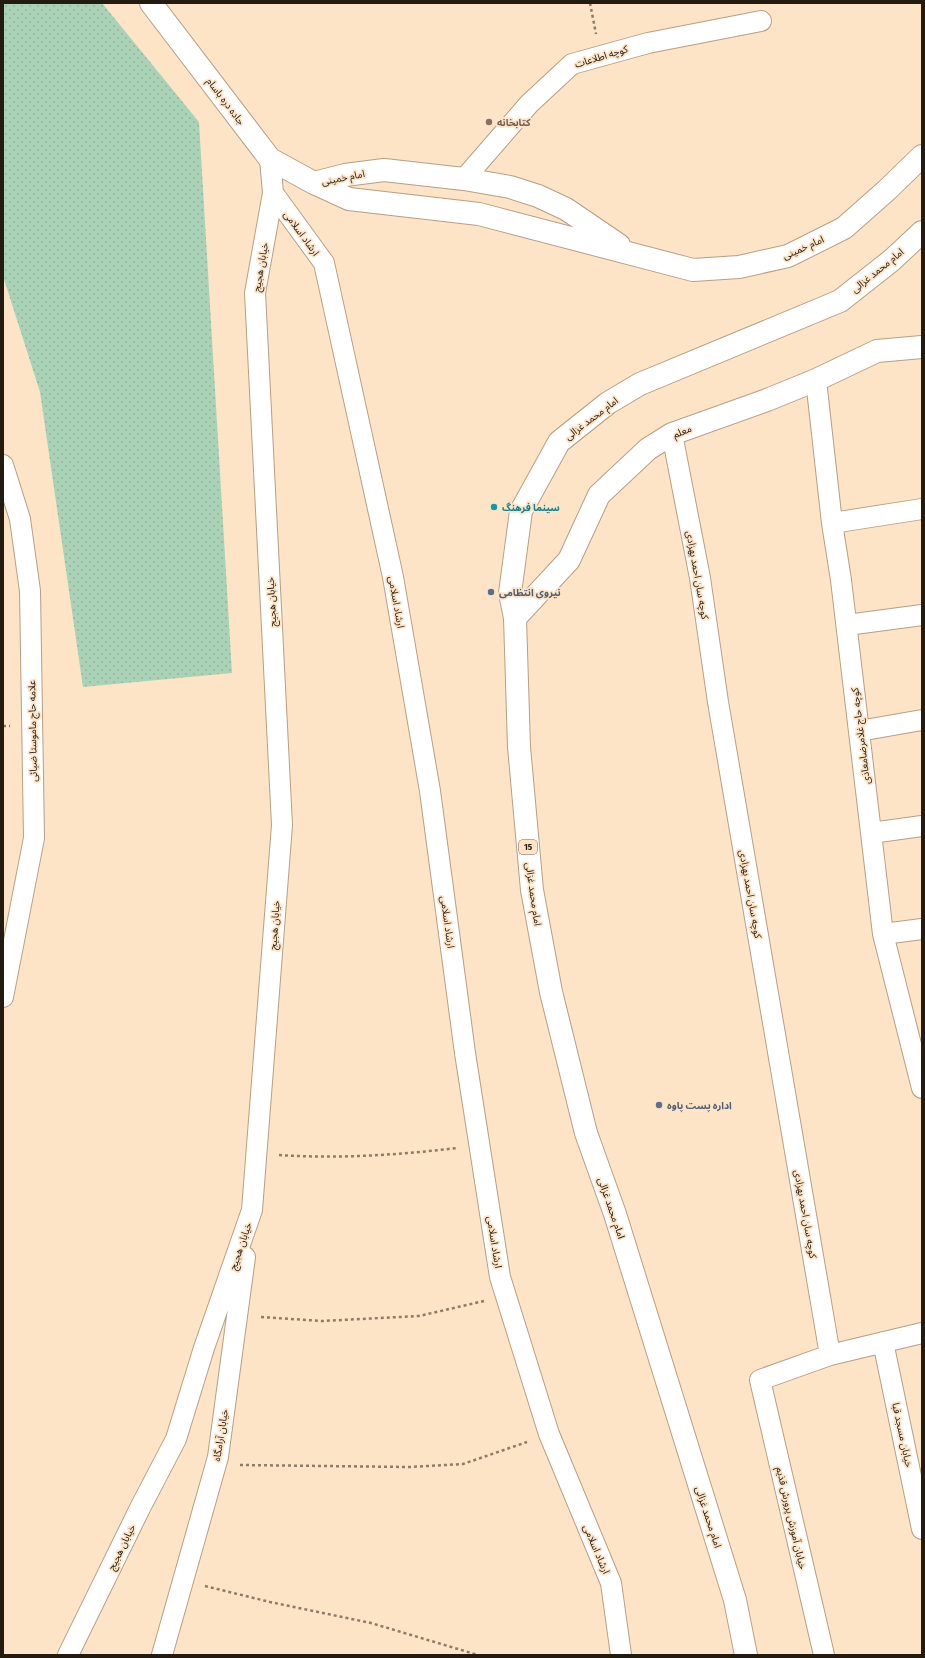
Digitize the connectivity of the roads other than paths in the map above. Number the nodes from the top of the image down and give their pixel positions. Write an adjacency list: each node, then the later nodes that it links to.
1 (151, 3): 4 (street, جاده دره باسام)
2 (761, 21): 5 (street, کوچه اطلاعات)
3 (922, 156): 9 (street, امام خمینی)
4 (270, 160): 6 (street, جاده دره باسام); 7 (street, خیابان هجیج)
5 (464, 179): 6 (street, امام خمینی); 9 (street, امام خمینی)
6 (314, 183): 9 (street, امام خمینی)
7 (273, 193): 27 (street, خیابان هجیج); 34 (street, ارشاد اسلامی)
8 (922, 232): 17 (street, امام محمد غزالی / 15)
9 (634, 254)
10 (922, 347): 11 (street, معلم)
11 (816, 380): 12 (street, معلم); 15 (street, کوچه حاج غلامرضامعاذی)
12 (672, 434): 17 (street, معلم); 30 (street, کوچه سان احمد بهزادی)
13 (3, 465): 25 (street, علامه حاج ماموستا ضیائی)
14 (922, 509): 15 (street)
15 (832, 523): 18 (street, کوچه حاج غلامرضامعاذی)
16 (922, 615): 18 (street)
17 (515, 618): 35 (street, امام محمد غزالی / 15)
18 (847, 625): 20 (street, کوچه حاج غلامرضامعاذی)
19 (922, 720): 20 (street)
20 (859, 731): 22 (street, کوچه حاج غلامرضامعاذی)
21 (922, 826): 22 (street)
22 (871, 833): 24 (street, کوچه حاج غلامرضامعاذی)
23 (922, 929): 24 (street)
24 (883, 934): 26 (street, کوچه حاج غلامرضامعاذی)
25 (3, 997)
26 (922, 1088)
27 (252, 1210): 32 (street, خیابان هجیج); 33 (street, خیابان آرامگاه)
28 (922, 1333): 29 (street)
29 (883, 1342): 30 (street); 31 (street, خیابان مسجد قبا)
30 (830, 1356): 36 (street, خیابان آموزش پرورش قذیم)
31 (922, 1529)
32 (68, 1655)
33 (162, 1655)
34 (621, 1655)
35 (746, 1655)
36 (824, 1655)

